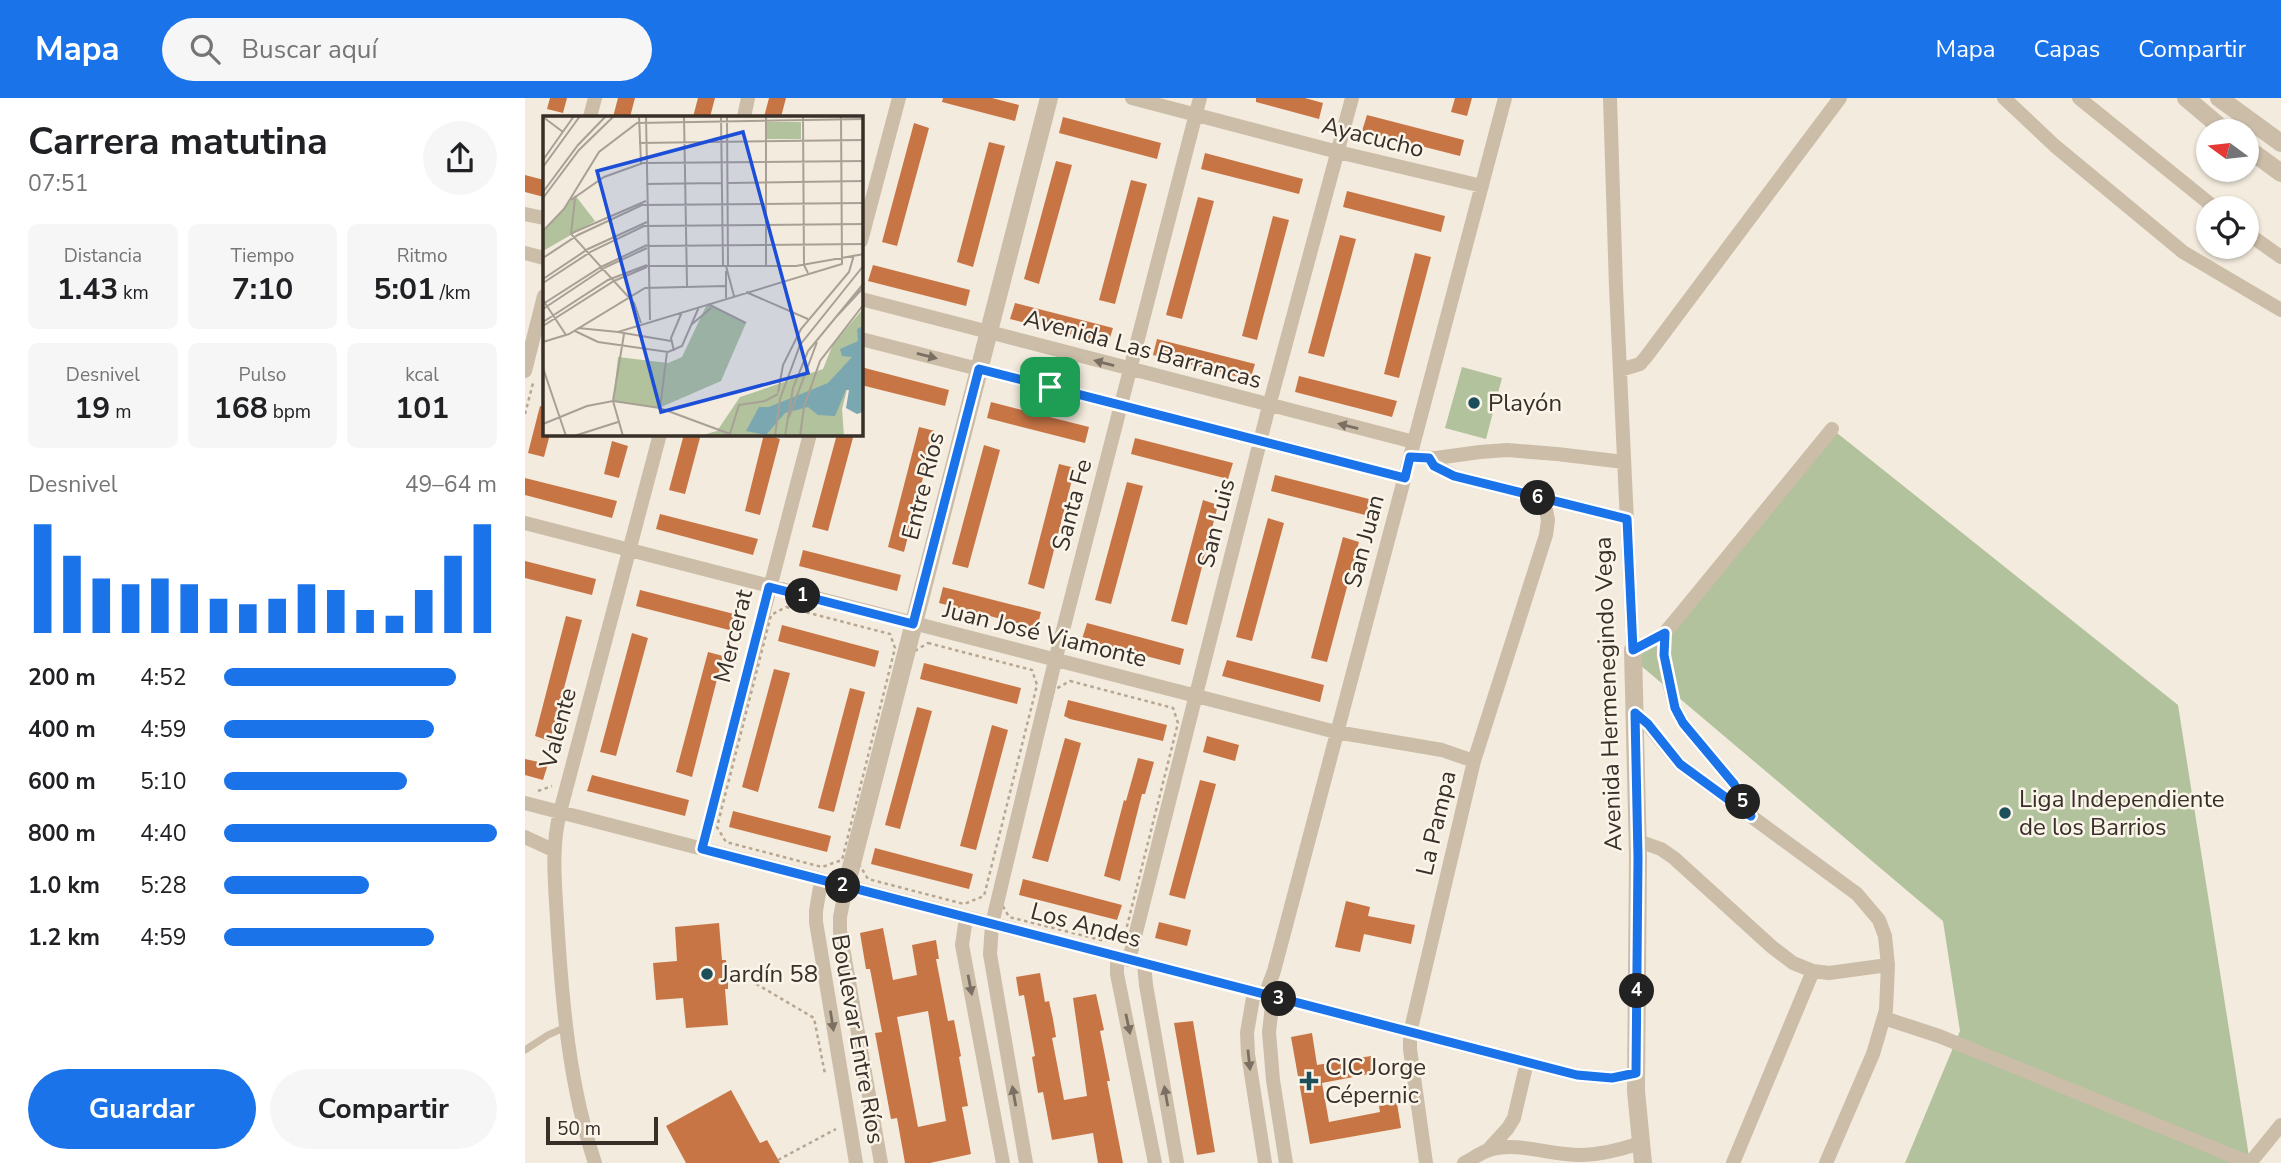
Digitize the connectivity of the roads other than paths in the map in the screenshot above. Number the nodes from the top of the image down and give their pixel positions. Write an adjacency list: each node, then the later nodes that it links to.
1 (595, 98): 16 (street)
2 (748, 98): 17 (street)
3 (899, 98): 27 (street)
4 (1049, 98): 35 (street, Entre Ríos)
5 (1132, 98): 15 (street, Ayacucho)
6 (1200, 98): 15 (street, Santa Fe)
7 (1352, 98): 20 (street, San Luis)
8 (1505, 98): 23 (street, San Juan)
9 (1610, 98): 39 (street, Avenida Hermenegindo Vega)
10 (1840, 98): 39 (street)
11 (2004, 98): 34 (street)
12 (2079, 98): 24 (street)
13 (2186, 98): 18 (street)
14 (2219, 98): 19 (street)
15 (1196, 115): 20 (street, Ayacucho); 38 (street, Santa Fe)
16 (590, 116)
17 (744, 116)
18 (2211, 119)
19 (2281, 143)
20 (1338, 152): 23 (street, Ayacucho); 42 (street, San Luis)
21 (2259, 157): 22 (street)
22 (2281, 173)
23 (1482, 186): 47 (street, San Juan)
24 (2200, 196)
25 (525, 214): 26 (street)
26 (543, 218)
27 (863, 234)
28 (2259, 241): 30 (street)
29 (525, 253): 31 (street)
30 (2281, 257)
31 (543, 258)
32 (543, 300): 40 (street)
33 (863, 300): 35 (street, Avenida Las Barrancas)
34 (2281, 310)
35 (988, 333): 37 (street, Entre Ríos); 38 (street, Avenida Las Barrancas, one-way to 35)
36 (863, 340): 37 (street, one-way to 37)
37 (979, 369): 41 (street); 57 (street, Entre Ríos)
38 (1129, 370): 41 (street, Santa Fe); 42 (street, Avenida Las Barrancas)
39 (1620, 370): 50 (street, Avenida Hermenegindo Vega)
40 (525, 371)
41 (1121, 405): 46 (street); 60 (street, Santa Fe)
42 (1269, 406): 46 (street, San Luis); 47 (street, Avenida Las Barrancas, one-way to 42)
43 (1832, 429): 58 (street)
44 (659, 436): 55 (street, Valente)
45 (809, 436): 56 (street, Mercerat)
46 (1260, 441): 51 (street); 61 (street, San Luis)
47 (1414, 442): 48 (street, San Juan)
48 (1410, 457): 49 (street); 51 (street, San Juan)
49 (1429, 458): 50 (street); 52 (street)
50 (1624, 462): 53 (street, Avenida Hermenegindo Vega)
51 (1405, 478): 63 (street, San Juan)
52 (1544, 500): 53 (street); 64 (street, La Pampa)
53 (1627, 519): 59 (street, Avenida Hermenegindo Vega)
54 (525, 523): 55 (street, Juan José Viamonte)
55 (629, 551): 56 (street, Juan José Viamonte); 66 (street, Valente)
56 (769, 587): 57 (street, Juan José Viamonte); 70 (street, Mercerat)
57 (913, 624): 60 (street, Juan José Viamonte); 73 (street, Entre Ríos)
58 (1665, 633): 59 (street); 67 (street)
59 (1633, 650): 62 (street, Avenida Hermenegindo Vega)
60 (1055, 661): 61 (street, Juan José Viamonte); 75 (street, Santa Fe)
61 (1195, 695): 63 (street, Juan José Viamonte); 76 (street, San Luis)
62 (1635, 713): 67 (street); 69 (street, Avenida Hermenegindo Vega)
63 (1336, 732): 64 (street, Juan José Viamonte); 80 (street, San Juan)
64 (1474, 761): 83 (street, La Pampa)
65 (525, 803): 66 (street, Los Andes)
66 (559, 812): 70 (street, Los Andes); 71 (street, Valente)
67 (1751, 816): 78 (street)
68 (525, 837): 71 (street)
69 (1638, 841): 79 (street); 86 (street, Avenida Hermenegindo Vega)
70 (702, 849): 72 (street, Los Andes)
71 (553, 850): 82 (street, Valente)
72 (822, 874): 73 (street, Los Andes); 91 (street, Boulevar Entre Ríos, one-way to 91)
73 (845, 887): 74 (street, Los Andes); 92 (street, Boulevar Entre Ríos)
74 (965, 911): 75 (street, Los Andes); 93 (street, one-way to 93)
75 (992, 924): 76 (street, Los Andes); 94 (street, Santa Fe, one-way to 75)
76 (1123, 958): 77 (street, Los Andes); 95 (street, San Luis, one-way to 95)
77 (1144, 964): 80 (street, Los Andes); 96 (street, one-way to 77)
78 (1888, 965): 79 (street); 81 (street)
79 (1813, 971): 102 (street)
80 (1264, 995): 83 (street, Los Andes); 97 (street, one-way to 97); 98 (street)
81 (1884, 1018): 103 (street); 104 (street)
82 (566, 1027): 84 (lane); 90 (street, Valente)
83 (1411, 1033): 85 (street, Los Andes); 99 (street, La Pampa)
84 (525, 1049)
85 (1527, 1062): 86 (street, Los Andes); 89 (street)
86 (1636, 1073): 88 (street, Avenida Hermenegindo Vega)
87 (2281, 1125): 104 (street)
88 (1642, 1143): 89 (street); 101 (street, Avenida Hermenegindo Vega)
89 (1488, 1150): 100 (street)
90 (595, 1163)
91 (856, 1163)
92 (881, 1163)
93 (1003, 1163)
94 (1026, 1163)
95 (1155, 1163)
96 (1177, 1163)
97 (1265, 1163)
98 (1286, 1163)
99 (1426, 1163)
100 (1464, 1163)
101 (1643, 1163)
102 (1733, 1163)
103 (1826, 1163)
104 (2250, 1163)

